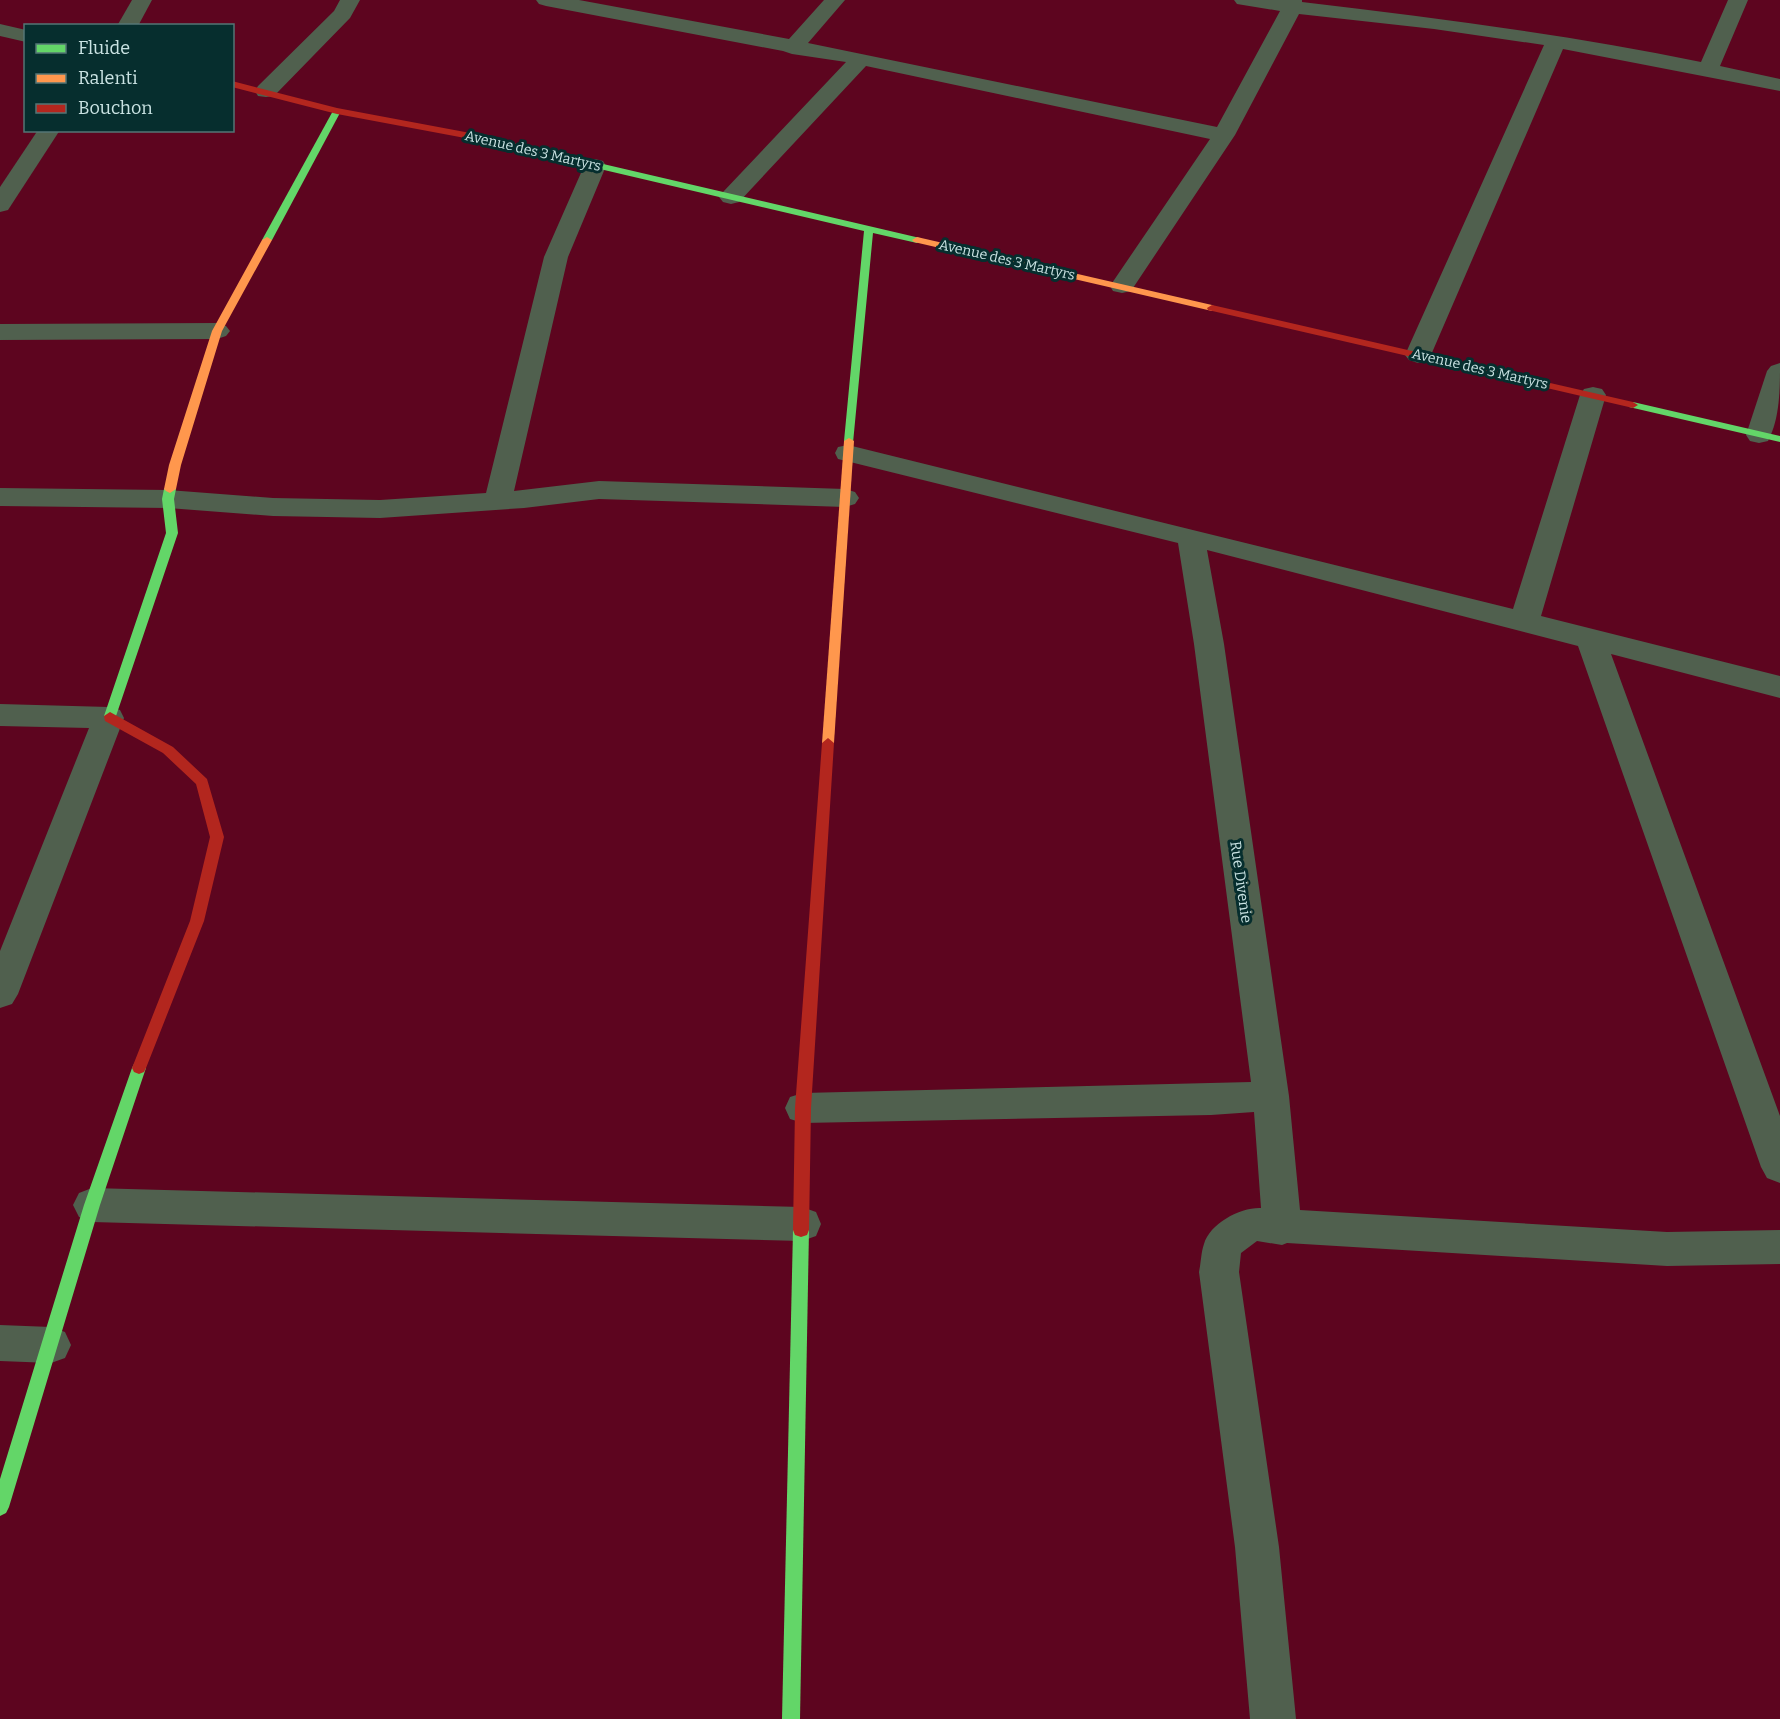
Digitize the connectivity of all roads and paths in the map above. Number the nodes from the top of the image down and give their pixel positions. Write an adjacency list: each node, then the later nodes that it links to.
1 (142, 0): 8 (street)
2 (350, 0): 17 (street)
3 (546, 0): 12 (street)
4 (835, 0): 12 (street)
5 (1244, 0): 7 (street)
6 (1738, 0): 14 (street)
7 (1292, 4): 11 (street); 20 (street)
8 (128, 24)
9 (0, 30): 10 (street)
10 (24, 36)
11 (1556, 41): 14 (street); 28 (street)
12 (792, 48): 13 (street)
13 (861, 59): 20 (street); 22 (street)
14 (1708, 70): 16 (street)
15 (234, 84): 17 (street, Avenue des 3 Martyrs)
16 (1780, 85)
17 (266, 91): 18 (street, Avenue des 3 Martyrs)
18 (337, 111): 21 (street, Avenue des 3 Martyrs); 26 (street)
19 (48, 132): 23 (street)
20 (1224, 135): 25 (street)
21 (595, 166): 22 (street, Avenue des 3 Martyrs); 36 (street)
22 (731, 197): 24 (street, Avenue des 3 Martyrs)
23 (0, 206)
24 (868, 228): 25 (street, Avenue des 3 Martyrs); 32 (street)
25 (1122, 286): 28 (street, Avenue des 3 Martyrs)
26 (217, 331): 27 (street); 35 (street)
27 (0, 332)
28 (1418, 355): 30 (street, Avenue des 3 Martyrs)
29 (1780, 371): 31 (street)
30 (1593, 395): 31 (street, Avenue des 3 Martyrs); 38 (street)
31 (1770, 437)
32 (848, 453): 34 (street); 37 (street)
33 (0, 497): 35 (street)
34 (844, 498): 36 (street); 45 (street)
35 (168, 499): 36 (street); 42 (street)
36 (498, 500)
37 (1191, 537): 38 (street); 44 (street, Rue Divenie)
38 (1524, 622): 39 (street)
39 (1591, 640): 40 (street); 46 (street)
40 (1780, 687)
41 (0, 715): 42 (street)
42 (109, 718): 43 (street); 47 (street)
43 (2, 984)
44 (1271, 1096): 45 (street); 49 (street, Rue Divenie)
45 (803, 1108): 48 (street)
46 (1780, 1167)
47 (92, 1205): 48 (street); 52 (street)
48 (802, 1224): 54 (street)
49 (1282, 1228): 50 (street); 55 (street)
50 (1780, 1247)
51 (0, 1344): 52 (street)
52 (51, 1346): 53 (street)
53 (0, 1507)
54 (791, 1719)
55 (1273, 1719)

